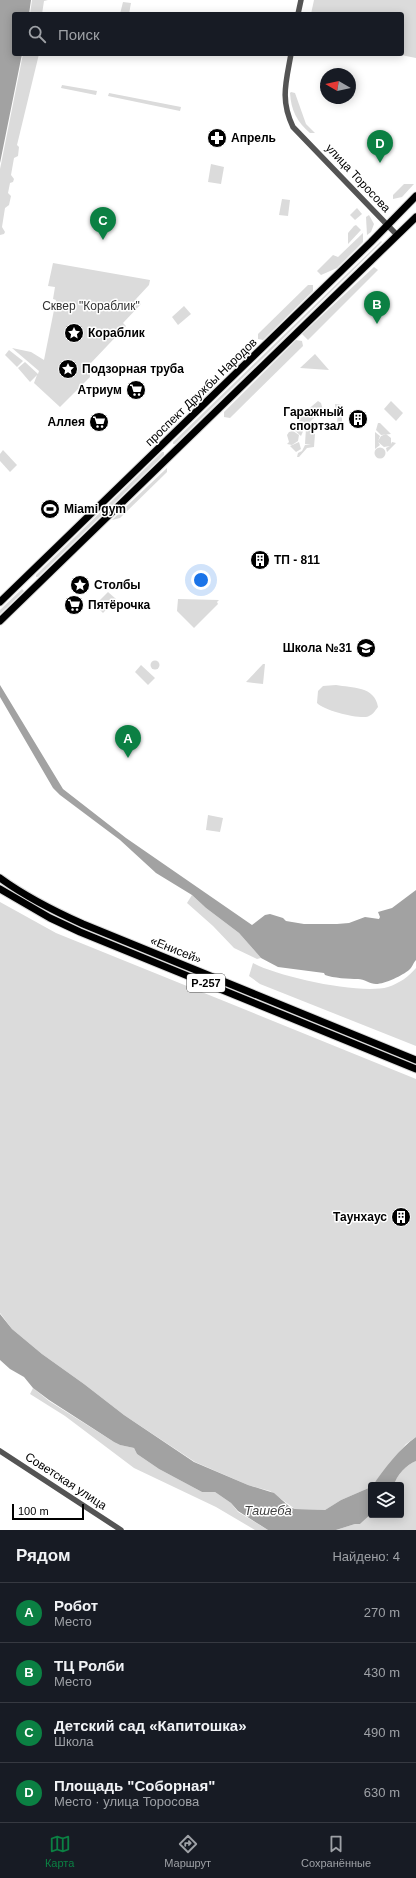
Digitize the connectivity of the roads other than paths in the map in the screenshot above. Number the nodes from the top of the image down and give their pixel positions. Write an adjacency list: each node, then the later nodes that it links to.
1 (301, 0): 2 (street)
2 (298, 12)
3 (291, 56): 6 (street, улица Торосова)
4 (416, 196): 6 (main road, проспект Дружбы Народов)
5 (416, 218): 7 (main road, проспект Дружбы Народов)
6 (387, 225): 7 (street, улица Торосова); 8 (main road, проспект Дружбы Народов)
7 (397, 235): 9 (main road, проспект Дружбы Народов)
8 (163, 444): 9 (main road); 10 (main road, проспект Дружбы Народов)
9 (173, 453): 11 (main road, проспект Дружбы Народов)
10 (0, 602)
11 (0, 621)
12 (0, 878): 14 (main road, «Енисей» / Р-257)
13 (0, 889): 15 (main road, «Енисей» / Р-257)
14 (416, 1060)
15 (416, 1069)
16 (0, 1451): 17 (street, Советская улица)
17 (121, 1530)

